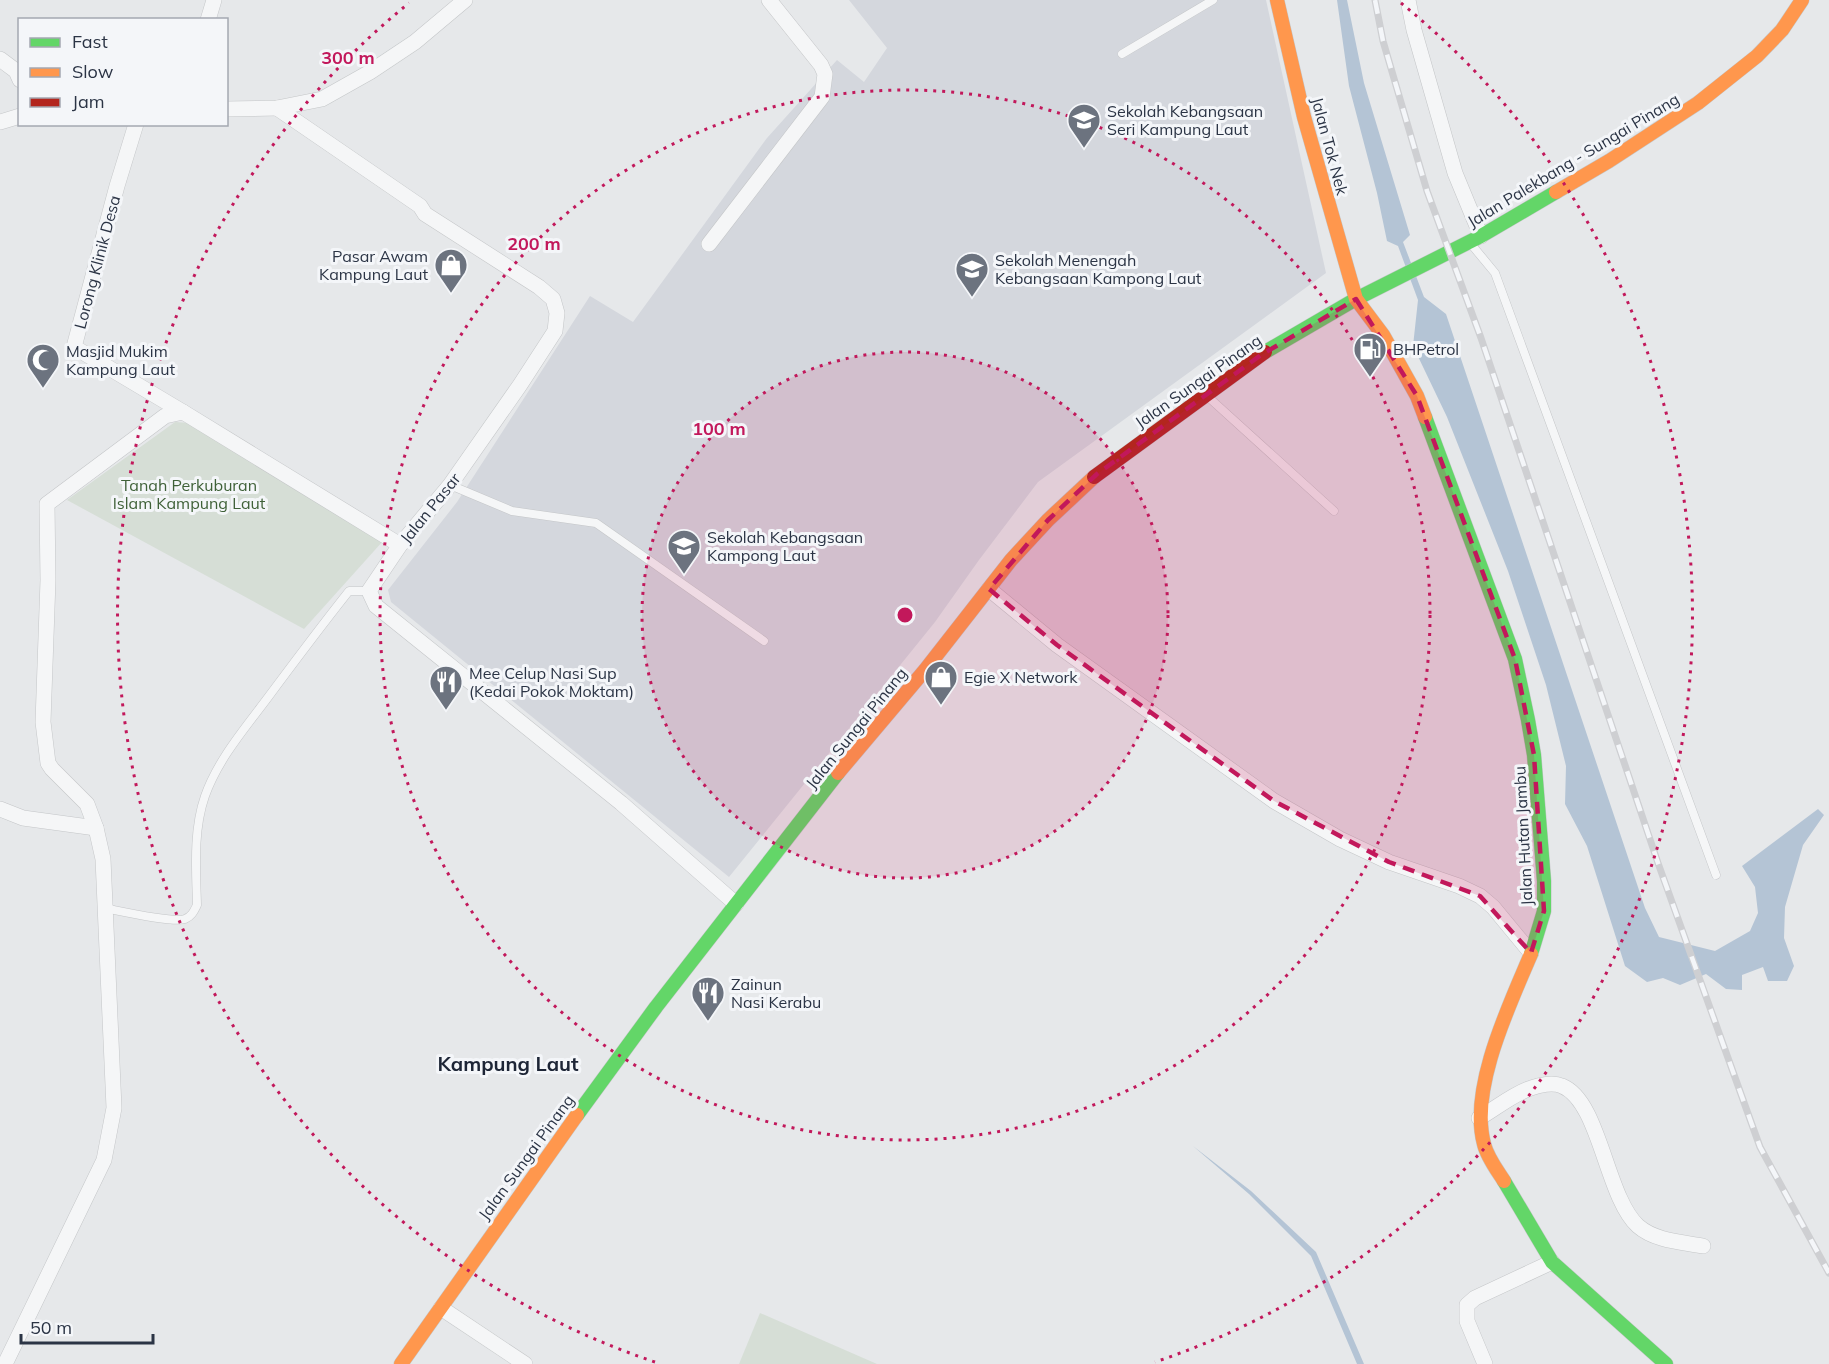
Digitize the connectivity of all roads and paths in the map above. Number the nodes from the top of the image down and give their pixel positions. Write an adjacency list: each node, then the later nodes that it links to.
1 (214, 0): 8 (street)
2 (465, 0): 12 (street)
3 (770, 0): 18 (street)
4 (1213, 0): 9 (lane)
5 (1278, 0): 19 (street, Jalan Tok Nek)
6 (1408, 0): 17 (street)
7 (1802, 0): 17 (street, Jalan Palekbang - Sungai Pinang)
8 (209, 18)
9 (1122, 54)
10 (0, 59): 11 (street)
11 (18, 74)
12 (277, 108): 13 (street); 22 (street, Jalan Pasar)
13 (228, 109)
14 (18, 117): 15 (street)
15 (0, 122)
16 (135, 126): 21 (street, Lorong Klinik Desa)
17 (1471, 242): 19 (street, Jalan Sungai Pinang); 30 (lane)
18 (709, 244)
19 (1356, 299): 20 (street, Jalan Sungai Pinang); 33 (street, Jalan Hutan Jambu)
20 (1206, 395): 23 (lane); 25 (street, Jalan Sungai Pinang)
21 (183, 412): 24 (street); 29 (street)
22 (450, 485): 24 (street, Jalan Pasar); 27 (lane)
23 (1334, 511)
24 (400, 544): 26 (street, Jalan Pasar)
25 (988, 589): 31 (street, Jalan Sungai Pinang); 33 (street)
26 (369, 591): 31 (street); 32 (lane)
27 (764, 641)
28 (0, 809): 29 (street)
29 (96, 828): 32 (street)
30 (1716, 875)
31 (736, 904): 37 (street, Jalan Sungai Pinang)
32 (104, 908): 39 (street)
33 (1531, 953): 34 (street, Jalan Hutan Jambu)
34 (1479, 1119): 35 (street); 36 (street, Jalan Hutan Jambu)
35 (1703, 1246)
36 (1551, 1262): 41 (street); 42 (street, Jalan Hutan Jambu)
37 (441, 1308): 38 (street); 40 (street, Jalan Sungai Pinang)
38 (521, 1363)
39 (5, 1364)
40 (401, 1364)
41 (1485, 1364)
42 (1666, 1364)

